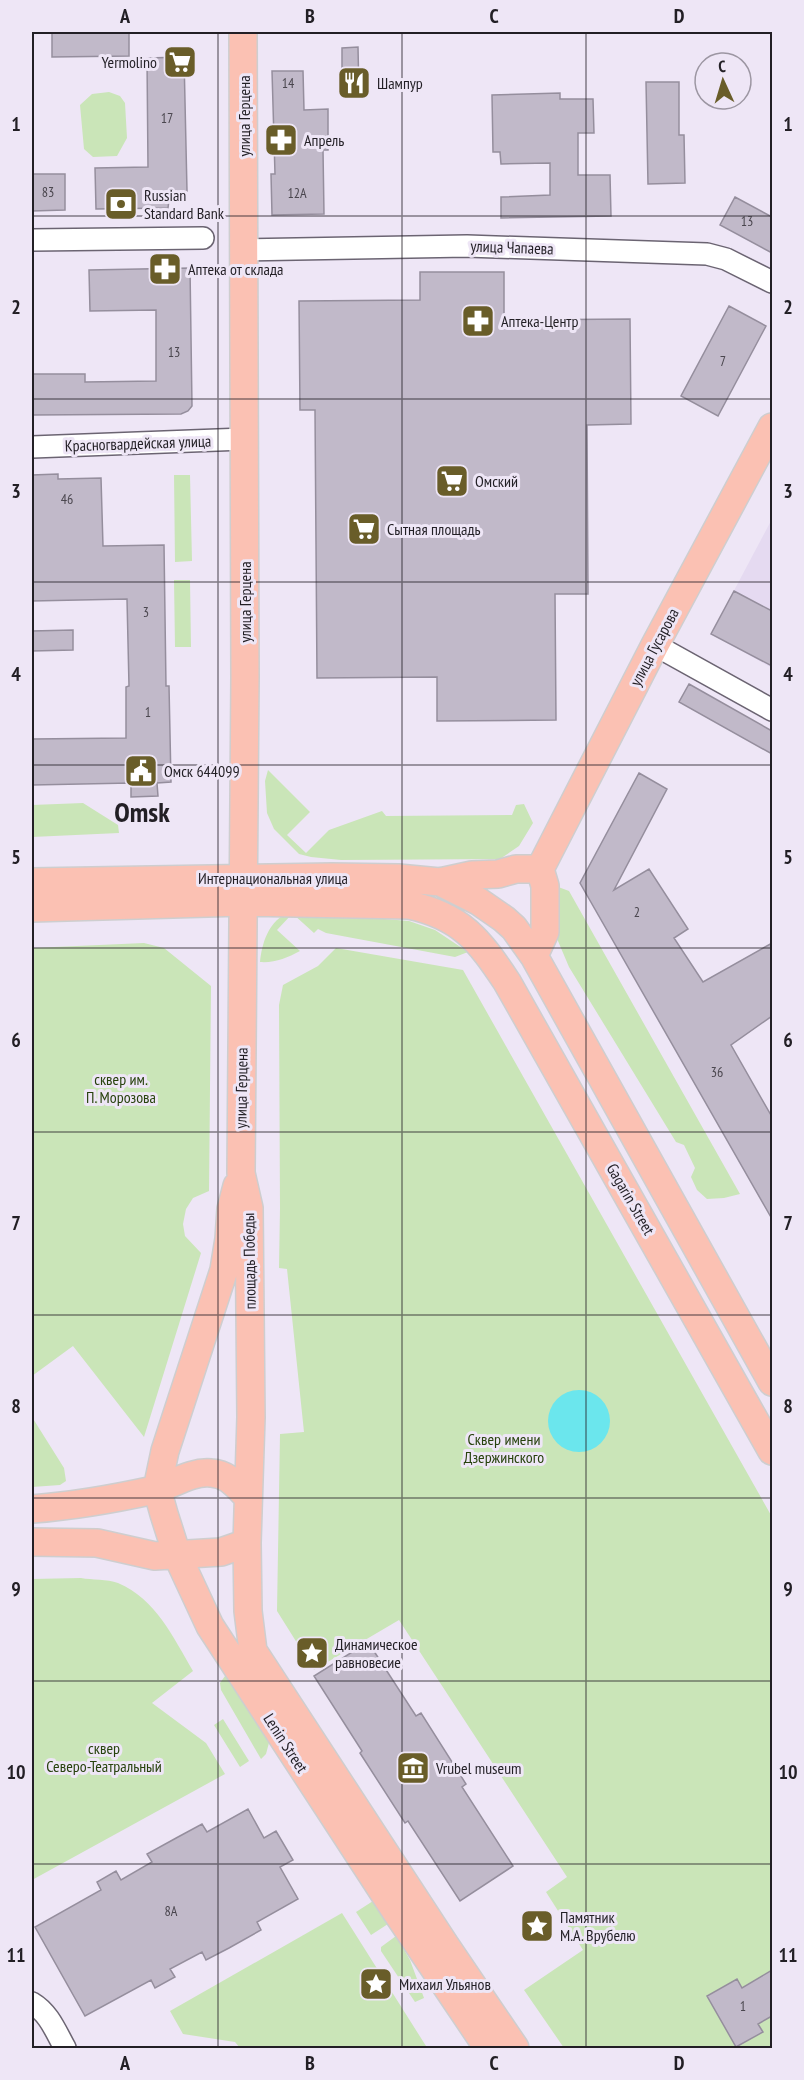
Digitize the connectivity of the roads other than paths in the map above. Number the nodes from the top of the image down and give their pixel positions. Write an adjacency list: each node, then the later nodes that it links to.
1 (243, 32): 4 (main road, улица Герцена)
2 (203, 238): 3 (street)
3 (32, 240)
4 (245, 250): 5 (street, улица Чапаева); 7 (main road, улица Герцена)
5 (772, 282)
6 (772, 427): 9 (main road, улица Гусарова)
7 (244, 439): 8 (street, Красногвардейская улица); 14 (main road, улица Герцена)
8 (32, 447)
9 (655, 645): 10 (street); 11 (main road, улица Гусарова)
10 (772, 710)
11 (540, 868): 13 (main road); 18 (main road)
12 (32, 882): 14 (main road, Интернациональная улица)
13 (440, 882): 14 (main road, Интернациональная улица); 16 (main road, Интернациональная улица)
14 (244, 890): 15 (main road, Интернациональная улица); 17 (main road, Интернациональная улица); 19 (main road, улица Герцена)
15 (32, 908)
16 (504, 919): 18 (main road, Gagarin Street)
17 (485, 949): 21 (main road, Gagarin Street)
18 (534, 956): 20 (main road, Gagarin Street)
19 (241, 1173): 24 (main road, площадь Победы); 25 (main road, площадь Победы)
20 (705, 1263): 21 (main road); 22 (main road, Gagarin Street)
21 (676, 1280): 23 (main road, Gagarin Street)
22 (772, 1382)
23 (772, 1451)
24 (157, 1489): 25 (main road); 26 (main road); 29 (main road)
25 (242, 1491): 28 (main road, площадь Победы)
26 (32, 1509)
27 (32, 1542): 29 (main road)
28 (247, 1543): 29 (main road); 30 (main road, площадь Победы)
29 (177, 1555): 33 (main road, Lenin Street)
30 (253, 1651): 34 (main road, Lenin Street)
31 (38, 2008): 32 (street)
32 (65, 2049)
33 (488, 2049)
34 (515, 2049)

